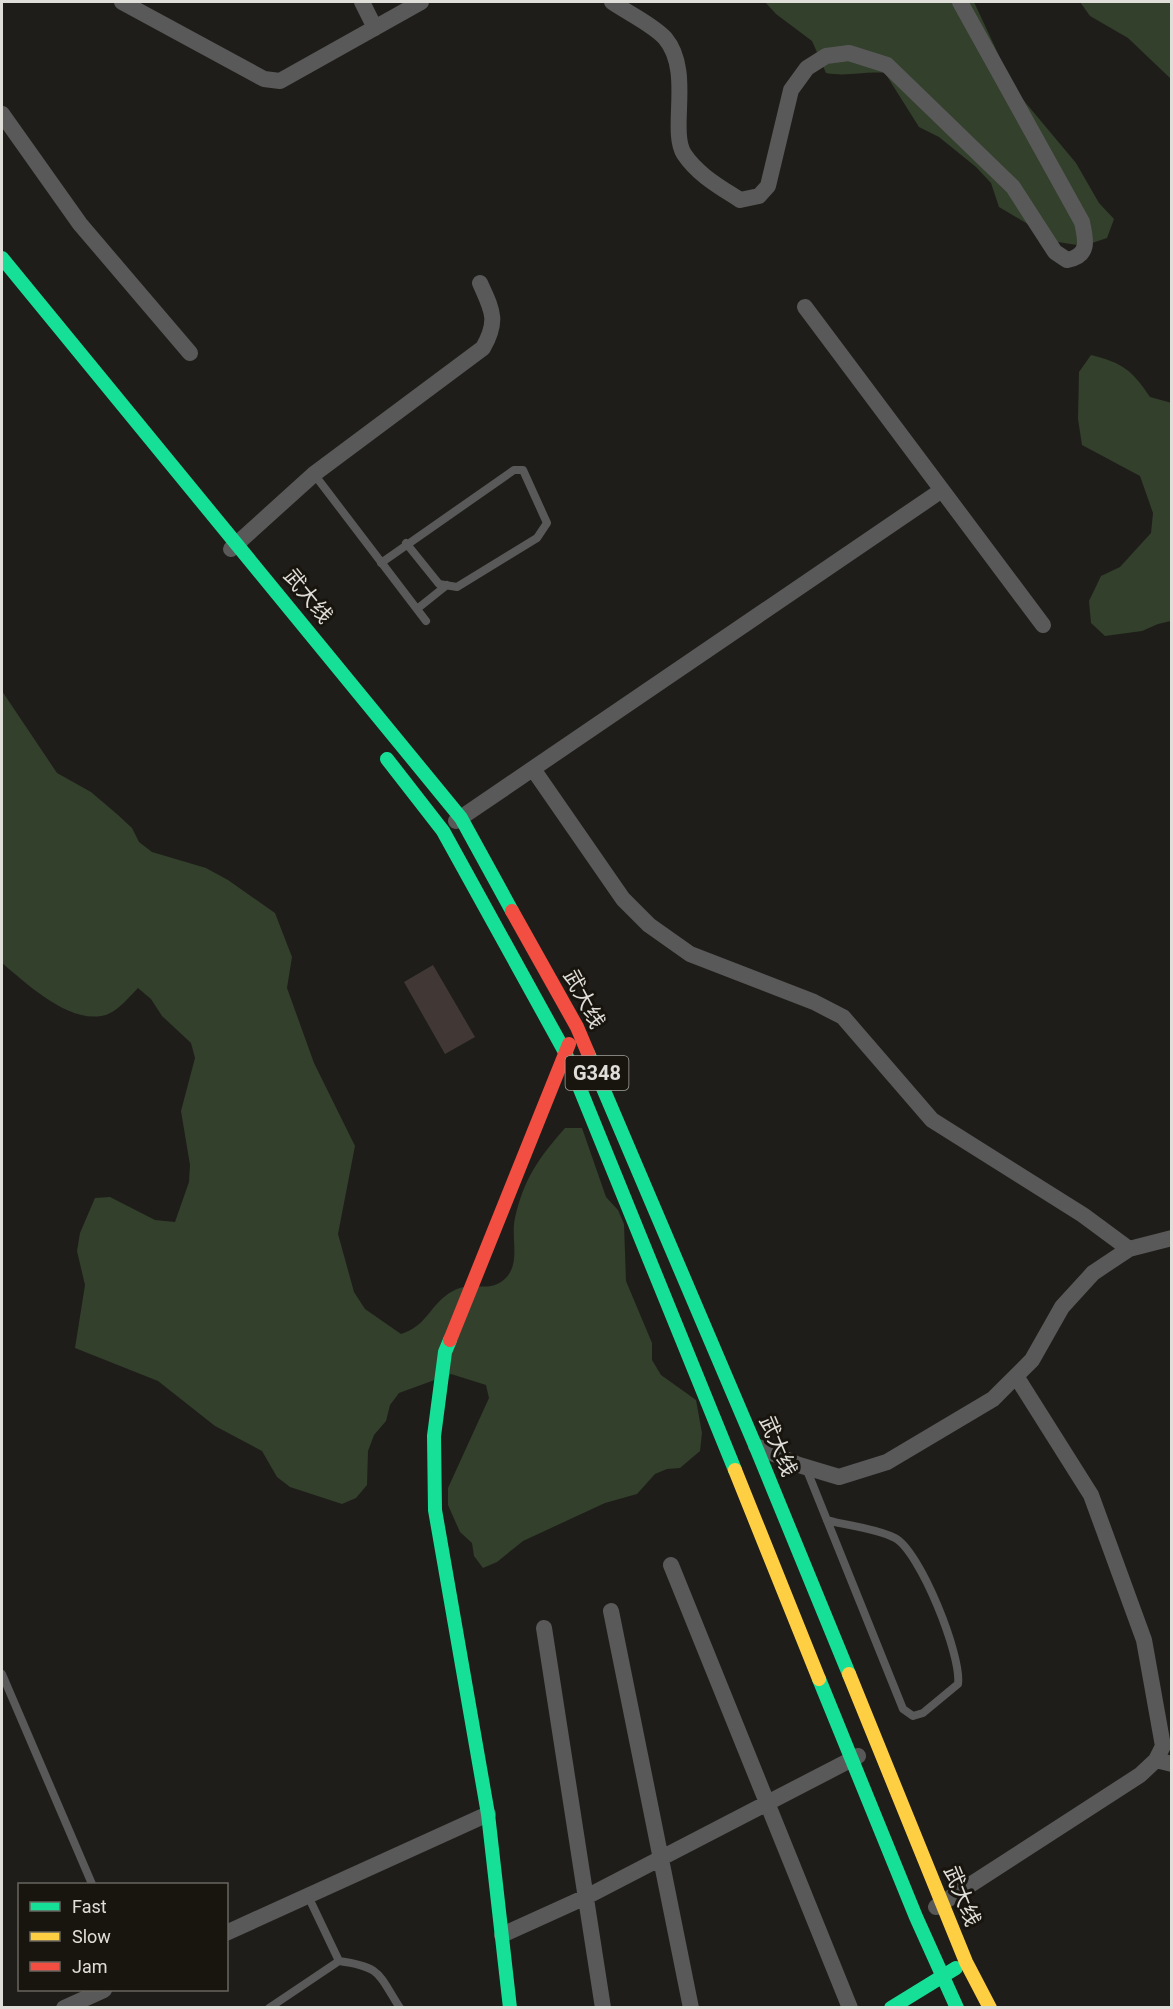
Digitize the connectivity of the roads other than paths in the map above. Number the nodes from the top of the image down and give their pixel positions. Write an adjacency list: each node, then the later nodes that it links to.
1 (122, 2): 6 (street)
2 (362, 2): 6 (street)
3 (421, 2): 6 (street)
4 (612, 2): 5 (street)
5 (960, 2)
6 (375, 28)
7 (2, 114): 11 (street)
8 (2, 258): 16 (main road, 武大线 / G348)
9 (480, 283): 12 (street)
10 (805, 307): 13 (street)
11 (190, 353)
12 (314, 474): 16 (street); 17 (lane)
13 (942, 490): 21 (street); 23 (street)
14 (196, 518): 16 (main road, 武大线 / G348)
15 (406, 543): 17 (lane); 18 (lane); 18 (lane)
16 (232, 553): 24 (main road, 武大线 / G348)
17 (381, 563): 19 (lane)
18 (447, 585): 19 (lane)
19 (417, 609): 20 (lane)
20 (426, 621)
21 (1043, 625)
22 (378, 748): 25 (main road, 武大线 / G348)
23 (533, 769): 24 (street); 29 (street)
24 (461, 818): 25 (street); 26 (main road, 武大线 / G348)
25 (443, 831): 27 (main road, 武大线 / G348)
26 (577, 1027): 27 (main road); 31 (main road, 武大线 / G348)
27 (565, 1052): 39 (main road, 武大线 / G348); 42 (main road)
28 (1172, 1238): 29 (street)
29 (1129, 1249): 30 (street)
30 (1016, 1376): 32 (street); 40 (street)
31 (755, 1445): 32 (street); 38 (main road, 武大线 / G348)
32 (806, 1467): 33 (lane)
33 (827, 1520): 33 (lane)
34 (671, 1565): 41 (street)
35 (611, 1611): 43 (street)
36 (544, 1628): 46 (street)
37 (2, 1674): 44 (lane)
38 (878, 1745): 39 (street); 47 (main road, 武大线 / G348)
39 (852, 1760): 41 (street); 48 (main road, 武大线 / G348)
40 (1164, 1762): 47 (street)
41 (767, 1803): 43 (street); 61 (street)
42 (488, 1814): 45 (street); 50 (main road)
43 (662, 1857): 46 (street); 60 (street)
44 (92, 1883)
45 (308, 1896): 49 (street); 51 (lane)
46 (588, 1896): 50 (street); 59 (street)
47 (943, 1904): 48 (street); 52 (main road, 武大线 / G348)
48 (916, 1917): 53 (main road, 武大线 / G348)
49 (228, 1933)
50 (502, 1935): 58 (main road)
51 (339, 1961): 56 (lane); 57 (lane)
52 (966, 1962): 53 (main road); 64 (main road, 武大线 / G348)
53 (941, 1977): 62 (main road); 63 (main road, 武大线 / G348)
54 (100, 1991): 55 (street)
55 (64, 2007)
56 (269, 2007)
57 (400, 2007)
58 (510, 2007)
59 (603, 2007)
60 (692, 2007)
61 (850, 2007)
62 (891, 2007)
63 (957, 2007)
64 (990, 2007)

